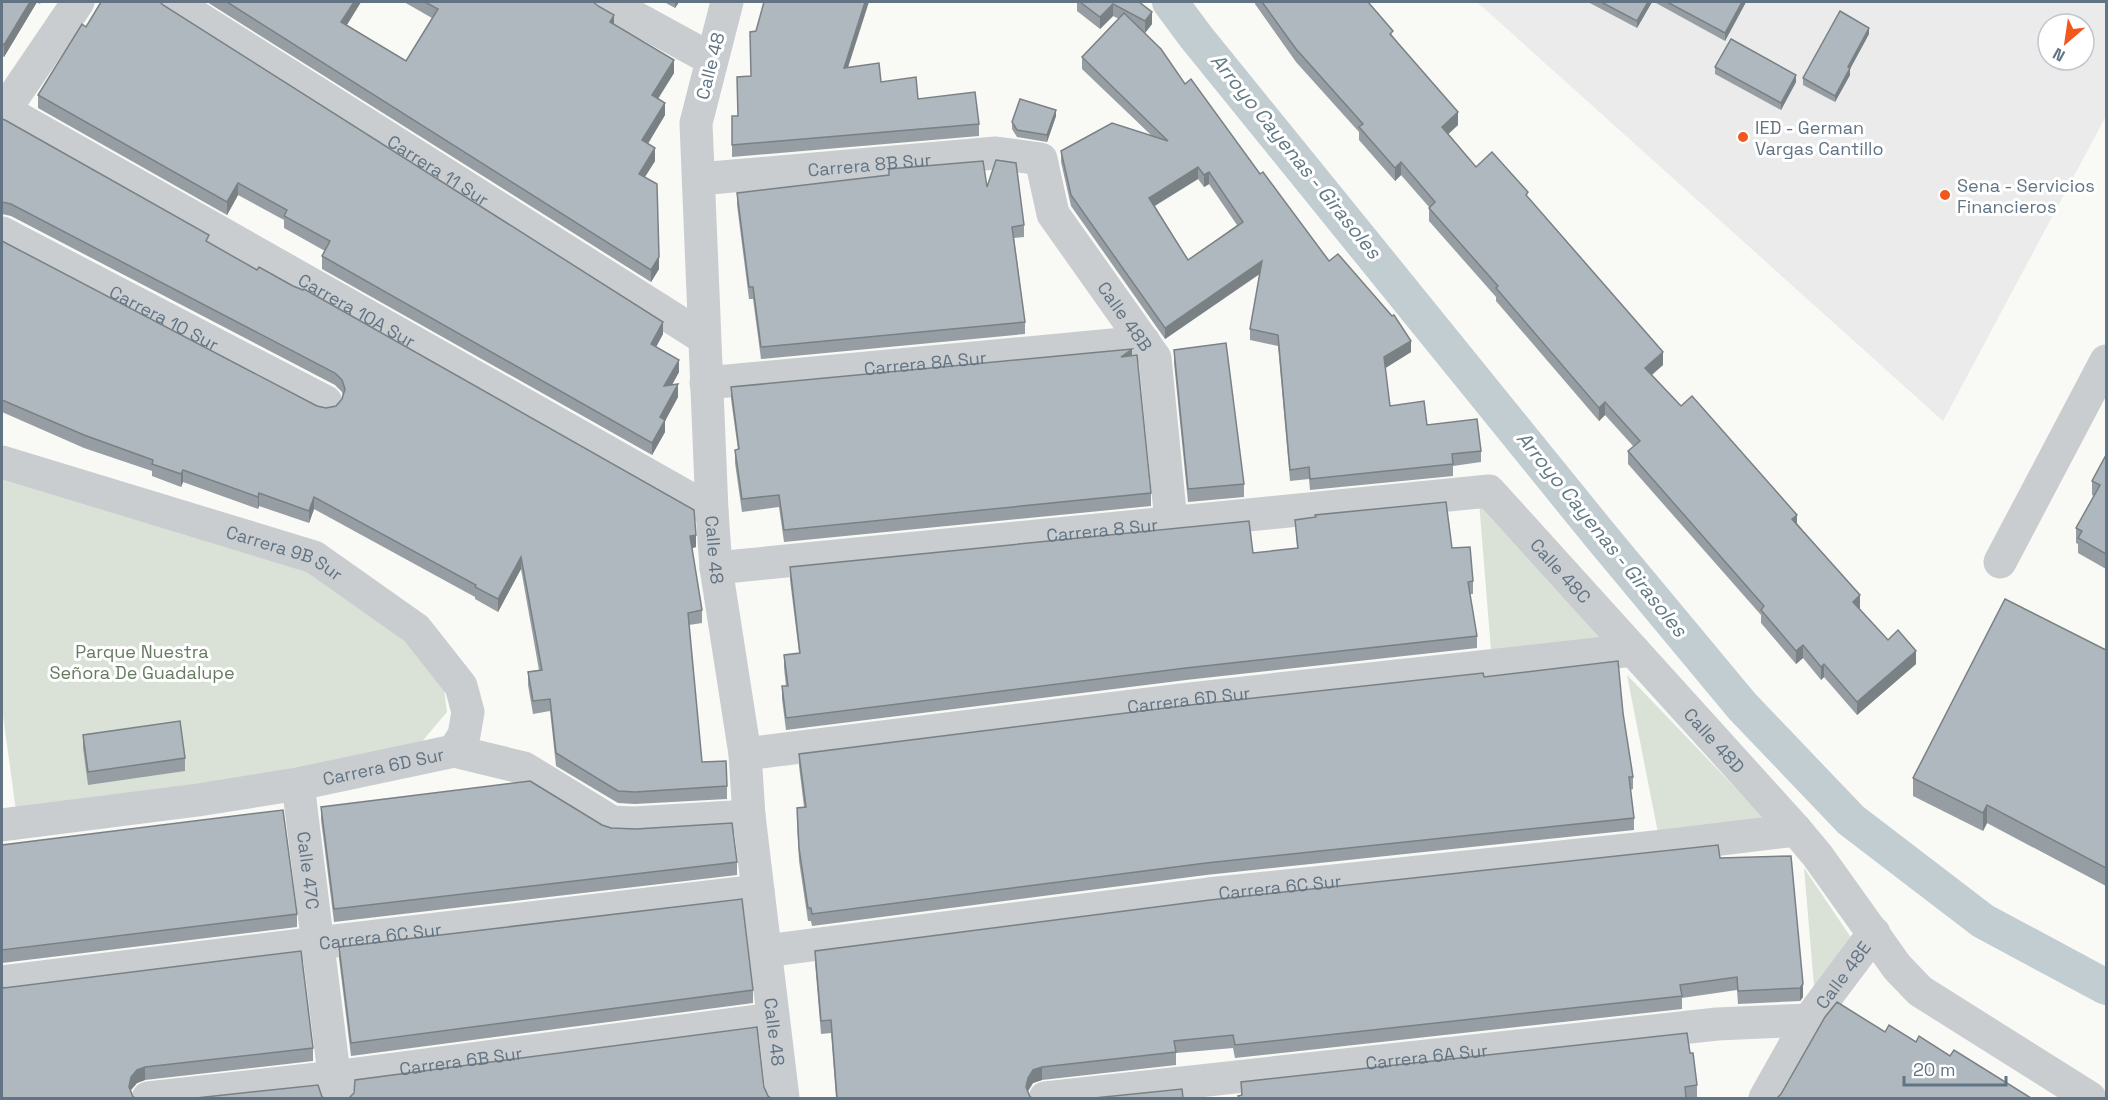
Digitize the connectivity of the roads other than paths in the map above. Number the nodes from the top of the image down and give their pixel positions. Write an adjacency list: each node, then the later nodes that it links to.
1 (78, 2): 6 (street)
2 (173, 2): 10 (street, Carrera 11 Sur)
3 (607, 2): 5 (street)
4 (727, 2): 5 (street, Calle 48)
5 (711, 59): 8 (street, Calle 48)
6 (2, 111): 17 (street, Carrera 10A Sur)
7 (1041, 159): 8 (street, Carrera 8B Sur); 11 (street, Calle 48B)
8 (699, 179): 10 (street, Calle 48)
9 (2, 233): 14 (street, Carrera 10 Sur)
10 (704, 338): 13 (street, Calle 48)
11 (1144, 342): 13 (street, Carrera 8A Sur); 18 (street, Calle 48B)
12 (2106, 361): 19 (street)
13 (706, 383): 17 (street, Calle 48)
14 (326, 402)
15 (2, 462): 22 (street, Carrera 9B Sur)
16 (1489, 490): 18 (street, Carrera 8 Sur); 21 (street, Calle 48C)
17 (712, 511): 20 (street, Calle 48)
18 (1171, 522): 20 (street, Carrera 8 Sur)
19 (2000, 562)
20 (716, 568): 23 (street, Calle 48)
21 (1633, 650): 23 (street, Carrera 6D Sur); 27 (street, Calle 48D)
22 (454, 751): 24 (street, Carrera 6D Sur); 25 (street, Carrera 6D Sur)
23 (745, 754): 25 (street, Calle 48)
24 (298, 784): 26 (street, Carrera 6D Sur); 30 (street, Calle 47C)
25 (749, 816): 28 (street, Calle 48)
26 (2, 825)
27 (1796, 830): 29 (street, Calle 48E); 31 (street, Carrera 6C Sur)
28 (758, 891): 30 (street, Carrera 6C Sur); 31 (street, Calle 48)
29 (1874, 933): 34 (street, Calle 48E); 40 (street)
30 (318, 943): 32 (street, Carrera 6C Sur); 35 (street, Calle 47C)
31 (765, 951): 33 (street, Calle 48)
32 (2, 982)
33 (773, 1019): 35 (street, Carrera 6B Sur); 37 (street, Calle 48)
34 (1809, 1020): 38 (street, Carrera 6A Sur); 39 (street, Calle 48E)
35 (336, 1088): 36 (street, Carrera 6B Sur)
36 (148, 1098)
37 (783, 1098)
38 (1045, 1098)
39 (1766, 1098)
40 (2090, 1098)

